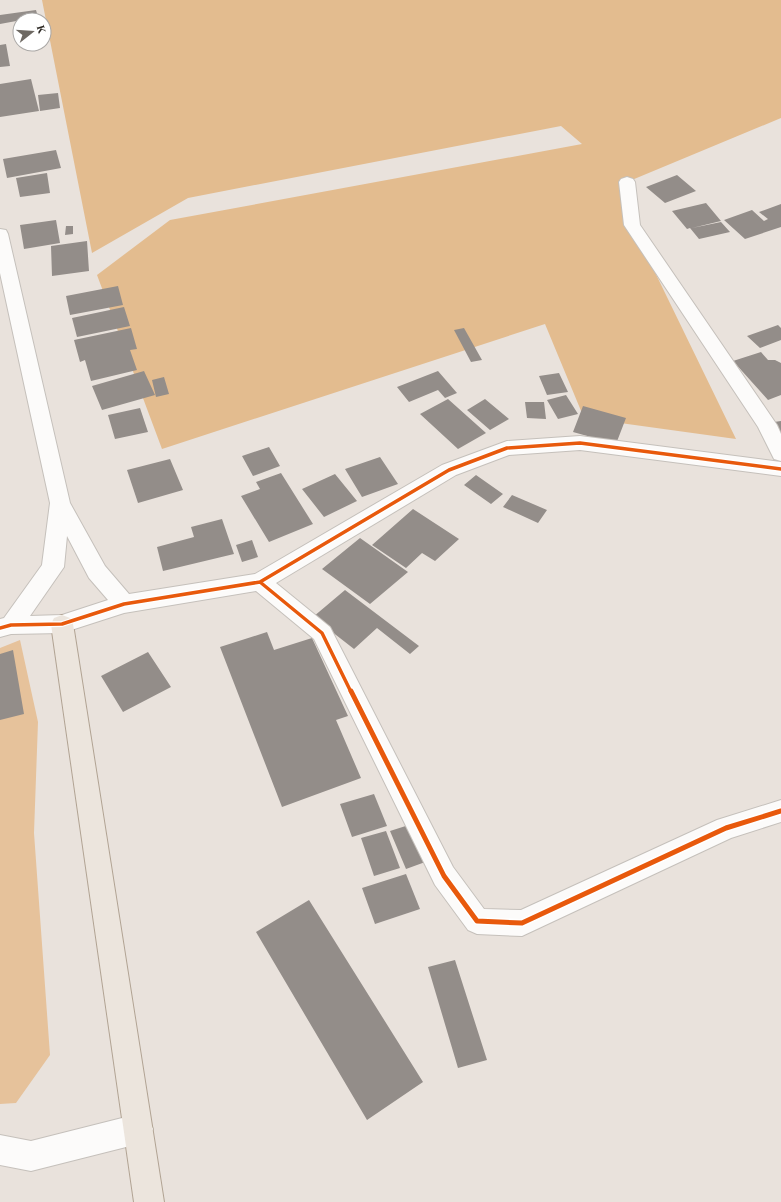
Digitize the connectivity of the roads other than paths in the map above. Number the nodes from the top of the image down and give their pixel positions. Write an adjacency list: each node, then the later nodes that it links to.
1 (626, 182): 3 (street)
2 (0, 234): 5 (street)
3 (781, 454)
4 (781, 469): 6 (street)
5 (60, 504): 7 (street); 9 (street)
6 (260, 582): 7 (street); 10 (street)
7 (124, 604): 8 (street)
8 (62, 624): 9 (street); 11 (main road)
9 (5, 627)
10 (781, 811)
11 (138, 1129): 12 (street); 13 (main road)
12 (0, 1150)
13 (149, 1202)

